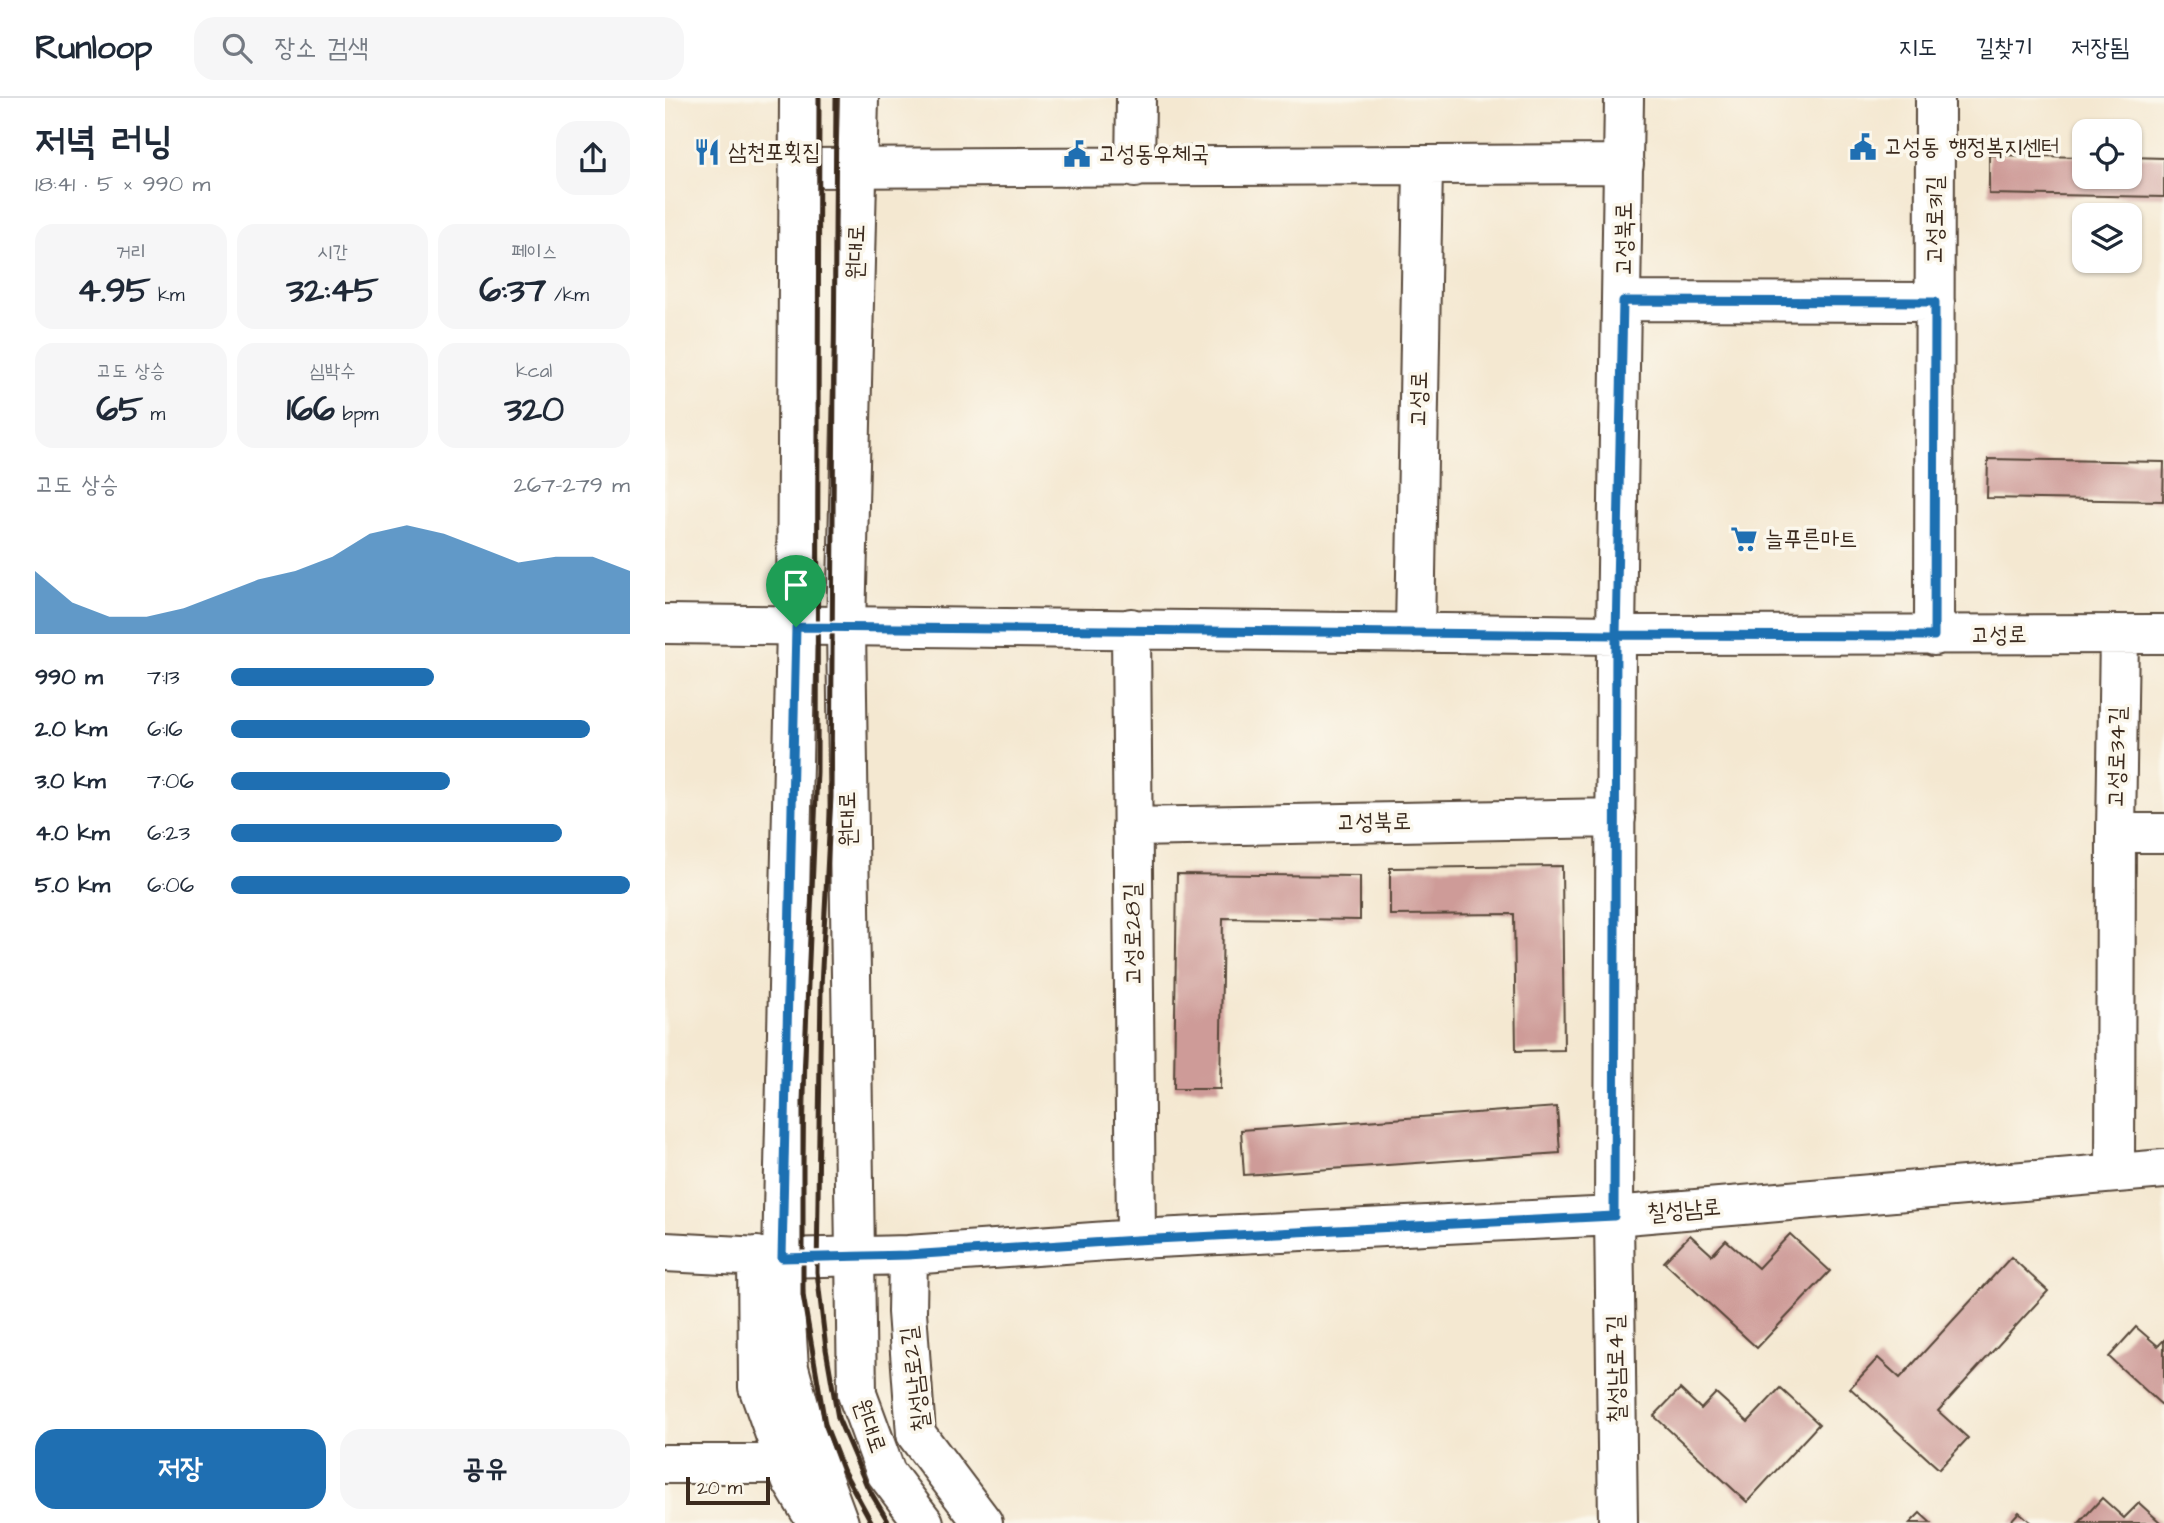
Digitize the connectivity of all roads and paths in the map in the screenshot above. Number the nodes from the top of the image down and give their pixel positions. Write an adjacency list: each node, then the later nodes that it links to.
1 (799, 98): 8 (street)
2 (859, 98): 9 (street, 원대로)
3 (1136, 98): 10 (street)
4 (1624, 98): 6 (street, 고성북로)
5 (1935, 98): 12 (street, 고성로31길)
6 (1624, 164): 7 (street); 11 (street, 고성북로)
7 (1423, 166): 10 (street); 17 (street, 고성로)
8 (800, 168): 9 (street); 14 (street)
9 (858, 168): 10 (street); 15 (street, 원대로)
10 (1135, 168)
11 (1623, 301): 12 (street); 20 (street, 고성북로)
12 (1935, 302): 21 (street, 고성로31길)
13 (665, 624): 14 (street, 고성로)
14 (796, 627): 15 (street, 고성로); 33 (street)
15 (846, 627): 16 (street, 고성로); 32 (street, 원대로)
16 (1131, 628): 17 (street, 고성로); 23 (street, 고성로28길)
17 (1415, 633): 20 (street, 고성로)
18 (2119, 634): 19 (street, 고성로); 21 (street, 고성로); 24 (street, 고성로34길)
19 (2164, 634)
20 (1616, 635): 21 (street, 고성로); 22 (street, 고성북로)
21 (1934, 636)
22 (1616, 818): 23 (street, 고성북로); 28 (street, 고성북로)
23 (1132, 827): 29 (street, 고성로28길)
24 (2116, 832): 25 (street, 고성로34길); 27 (street)
25 (2164, 833)
26 (2164, 1168): 27 (street, 칠성남로)
27 (2115, 1172): 28 (street, 칠성남로)
28 (1614, 1216): 29 (street, 칠성남로); 40 (street, 칠성남로4길)
29 (1136, 1240): 31 (street, 칠성남로)
30 (665, 1252): 33 (street, 칠성남로)
31 (908, 1255): 32 (street, 칠성남로); 39 (street, 칠성남로2길)
32 (854, 1256): 33 (street, 칠성남로); 38 (street, 원대로)
33 (769, 1257): 35 (street); 37 (street)
34 (665, 1464): 35 (street)
35 (786, 1464): 36 (street)
36 (817, 1523)
37 (839, 1523)
38 (924, 1523)
39 (983, 1523)
40 (1618, 1523)

